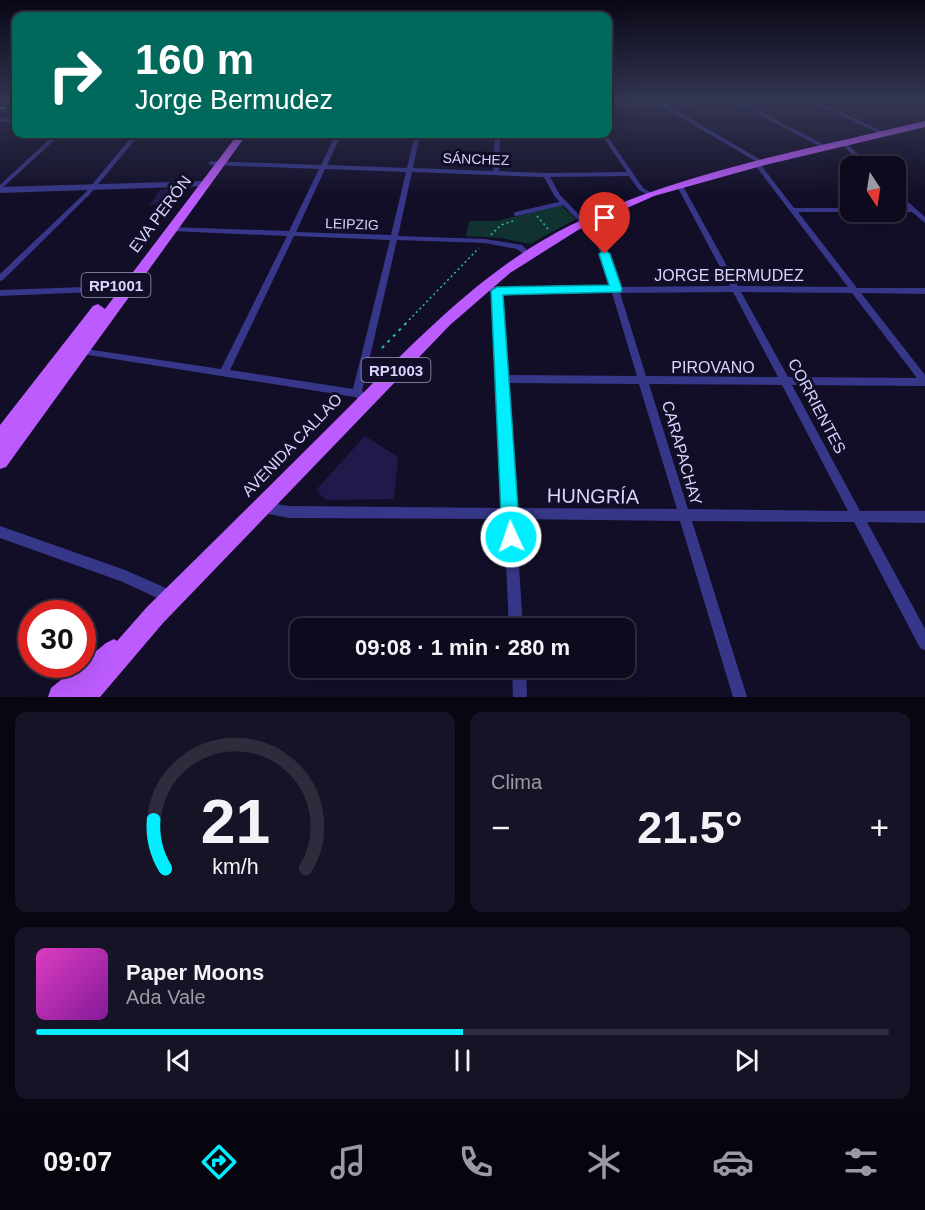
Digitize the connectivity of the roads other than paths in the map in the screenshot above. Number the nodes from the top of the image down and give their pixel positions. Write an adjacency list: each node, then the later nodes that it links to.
1 (709, 133): 18 (street)
2 (797, 133): 15 (street)
3 (882, 133): 5 (street)
4 (891, 133): 5 (main road, AVENIDA CALLAO / RP1003)
5 (885, 134): 14 (main road, AVENIDA CALLAO / RP1003)
6 (54, 138): 27 (street)
7 (134, 138): 26 (street)
8 (232, 138): 17 (main road, EVA PERÓN / RP1001)
9 (238, 138): 17 (main road, EVA PERÓN / RP1001)
10 (337, 138): 19 (street)
11 (417, 138): 20 (street)
12 (498, 138): 21 (street)
13 (607, 138): 22 (street)
14 (844, 144): 15 (main road, AVENIDA CALLAO / RP1003); 16 (street)
15 (827, 148): 18 (main road, AVENIDA CALLAO / RP1003)
16 (857, 156)
17 (216, 163): 19 (street, SÁNCHEZ); 24 (main road, EVA PERÓN / RP1001)
18 (760, 164): 25 (main road, AVENIDA CALLAO / RP1003); 31 (street)
19 (323, 167): 20 (street, SÁNCHEZ); 39 (street)
20 (410, 170): 21 (street, SÁNCHEZ); 40 (street)
21 (496, 173): 23 (street, SÁNCHEZ)
22 (631, 174): 23 (street, SÁNCHEZ); 28 (street)
23 (546, 175): 30 (street)
24 (199, 184): 26 (street); 38 (main road, EVA PERÓN / RP1001); 44 (main road, EVA PERÓN / RP1001)
25 (680, 186): 28 (main road, AVENIDA CALLAO / RP1003); 46 (street, CORRIENTES)
26 (93, 188): 27 (street); 42 (street)
27 (0, 189)
28 (650, 194): 36 (main road, AVENIDA CALLAO / RP1003)
29 (906, 202): 34 (street)
30 (563, 203): 35 (lane); 36 (street)
31 (793, 210): 32 (street); 47 (street)
32 (840, 210)
33 (906, 210): 34 (street)
34 (914, 210): 37 (street)
35 (517, 217)
36 (589, 220): 41 (main road, AVENIDA CALLAO / RP1003); 45 (street, CARAPACHAY)
37 (925, 221)
38 (171, 229): 39 (street, LEIPZIG); 50 (main road, EVA PERÓN / RP1001)
39 (290, 234): 40 (street, LEIPZIG); 51 (street)
40 (394, 237): 41 (street, LEIPZIG); 56 (street)
41 (528, 255): 43 (main road, AVENIDA CALLAO / RP1003)
42 (0, 278)
43 (491, 288): 45 (street, JORGE BERMUDEZ); 52 (street); 56 (main road, AVENIDA CALLAO / RP1003)
44 (113, 289): 49 (street); 57 (main road, EVA PERÓN / RP1001)
45 (616, 289): 46 (street, JORGE BERMUDEZ); 53 (street, CARAPACHAY)
46 (737, 289): 47 (street, JORGE BERMUDEZ); 54 (street, CORRIENTES)
47 (855, 291): 48 (street, JORGE BERMUDEZ); 55 (street)
48 (925, 291)
49 (0, 293)
50 (79, 351): 51 (street); 58 (main road, EVA PERÓN / RP1001)
51 (224, 373): 56 (street)
52 (500, 379): 53 (street, PIROVANO); 60 (street)
53 (643, 381): 54 (street, PIROVANO); 61 (street, CARAPACHAY)
54 (785, 382): 55 (street, PIROVANO); 62 (street, CORRIENTES)
55 (925, 382)
56 (362, 396): 59 (main road, AVENIDA CALLAO / RP1003)
57 (0, 438)
58 (0, 461)
59 (262, 508): 60 (street, HUNGRÍA); 65 (main road, AVENIDA CALLAO / RP1003)
60 (510, 514): 61 (street, HUNGRÍA); 67 (street)
61 (683, 517): 62 (street, HUNGRÍA); 73 (street, CARAPACHAY)
62 (858, 517): 63 (street, HUNGRÍA); 68 (street, CORRIENTES)
63 (925, 517)
64 (0, 532): 65 (street)
65 (172, 598): 66 (main road, AVENIDA CALLAO / RP1003)
66 (155, 615): 70 (main road, AVENIDA CALLAO / RP1003); 71 (main road, AVENIDA CALLAO / RP1003)
67 (515, 618)
68 (925, 643)
69 (519, 678): 72 (street)
70 (60, 697)
71 (84, 697)
72 (520, 697)
73 (740, 697)

